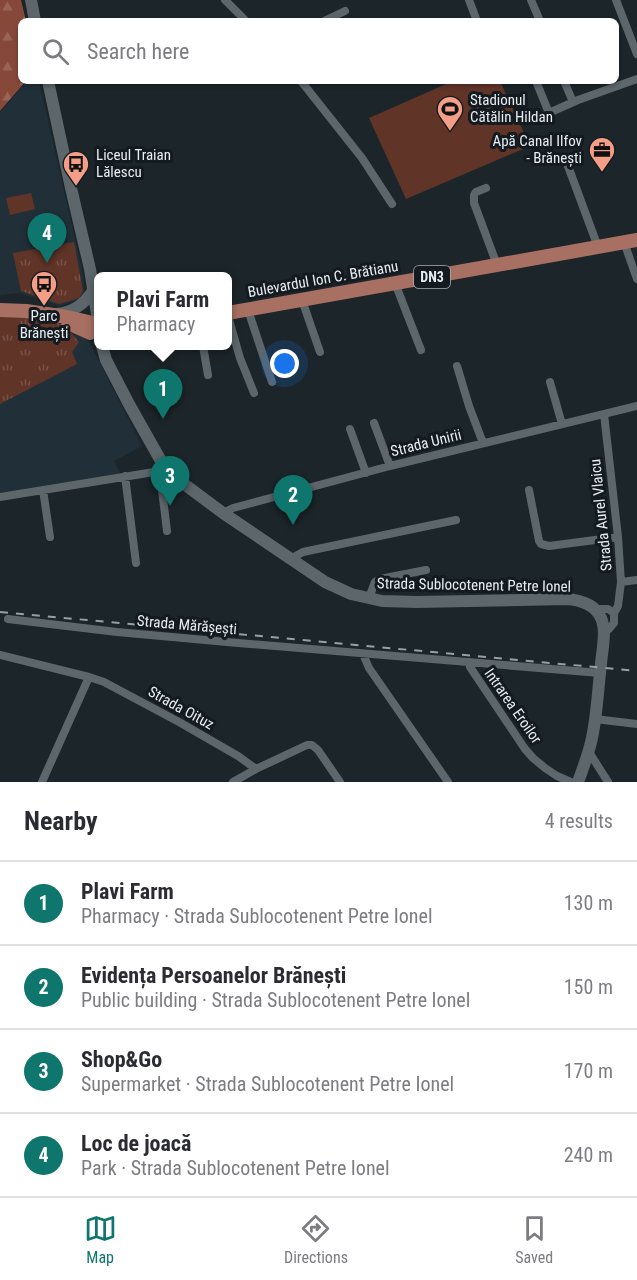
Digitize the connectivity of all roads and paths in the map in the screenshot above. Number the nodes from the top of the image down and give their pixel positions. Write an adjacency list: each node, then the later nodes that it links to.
1 (31, 0): 7 (main road)
2 (225, 0): 8 (street)
3 (469, 0): 10 (street)
4 (531, 0): 11 (street)
5 (616, 0): 12 (street)
6 (345, 11): 9 (street)
7 (35, 18)
8 (243, 18)
9 (330, 18)
10 (476, 18)
11 (539, 18)
12 (637, 54)
13 (637, 80): 18 (street)
14 (49, 84): 27 (main road)
15 (303, 84): 21 (street)
16 (537, 84): 18 (street)
17 (565, 84): 18 (street)
18 (573, 102)
19 (565, 158): 23 (street)
20 (486, 188): 24 (street)
21 (392, 204)
22 (631, 241): 23 (main road, Bulevardul Ion C. Brătianu / DN3); 25 (street)
23 (598, 247): 24 (main road, Bulevardul Ion C. Brătianu / DN3)
24 (497, 266): 26 (main road, Bulevardul Ion C. Brătianu / DN3)
25 (637, 279)
26 (395, 283): 28 (main road, Bulevardul Ion C. Brătianu / DN3); 37 (street)
27 (94, 289): 32 (main road)
28 (302, 300): 30 (main road, Bulevardul Ion C. Brătianu / DN3); 38 (street)
29 (0, 310): 32 (main road)
30 (248, 310): 31 (main road, Bulevardul Ion C. Brătianu / DN3); 41 (street)
31 (232, 313)
32 (47, 315): 33 (main road)
33 (94, 327)
34 (232, 329): 43 (street)
35 (103, 350): 51 (main road, Strada Sublocotenent Petre Ionel)
36 (204, 350): 40 (street)
37 (421, 350)
38 (320, 352)
39 (457, 366): 49 (street)
40 (208, 375)
41 (272, 382)
42 (550, 382): 47 (street)
43 (254, 393)
44 (637, 406): 45 (street, Strada Unirii)
45 (603, 414): 47 (street, Strada Unirii); 61 (street, Strada Aurel Vlaicu)
46 (374, 423): 50 (street)
47 (562, 424): 49 (street, Strada Unirii)
48 (351, 429): 52 (street)
49 (483, 443): 50 (street, Strada Unirii)
50 (390, 466): 52 (street, Strada Unirii)
51 (168, 471): 53 (street); 57 (main road, Strada Sublocotenent Petre Ionel); 59 (street)
52 (366, 473): 57 (street, Strada Unirii)
53 (125, 476): 54 (street); 63 (street)
54 (43, 490): 56 (street); 60 (street)
55 (530, 490): 61 (street)
56 (0, 497)
57 (223, 513): 62 (main road, Strada Sublocotenent Petre Ionel)
58 (456, 520): 62 (street)
59 (167, 531)
60 (50, 537)
61 (618, 537): 66 (street, Strada Aurel Vlaicu)
62 (290, 559): 67 (main road, Strada Sublocotenent Petre Ionel)
63 (136, 563)
64 (426, 570): 67 (street)
65 (637, 580): 66 (street)
66 (621, 582): 69 (street, Strada Aurel Vlaicu)
67 (369, 598): 68 (main road, Strada Sublocotenent Petre Ionel)
68 (594, 609): 69 (street, Strada Sublocotenent Petre Ionel); 71 (main road)
69 (614, 613): 71 (street)
70 (8, 620): 72 (street, Strada Mărășești)
71 (603, 633): 75 (main road)
72 (363, 654): 74 (street, Strada Mărășești); 84 (street)
73 (0, 655): 76 (street, Strada Oituz)
74 (469, 662): 75 (street, Strada Mărășești); 85 (street, Intrarea Eroilor)
75 (600, 673): 77 (main road)
76 (89, 676): 80 (street, Strada Oituz); 82 (street)
77 (596, 719): 78 (street); 79 (main road)
78 (637, 724)
79 (589, 752): 86 (main road); 87 (street)
80 (256, 769): 81 (street); 83 (street)
81 (239, 780)
82 (42, 782)
83 (340, 782)
84 (448, 782)
85 (571, 782)
86 (578, 782)
87 (608, 782)

